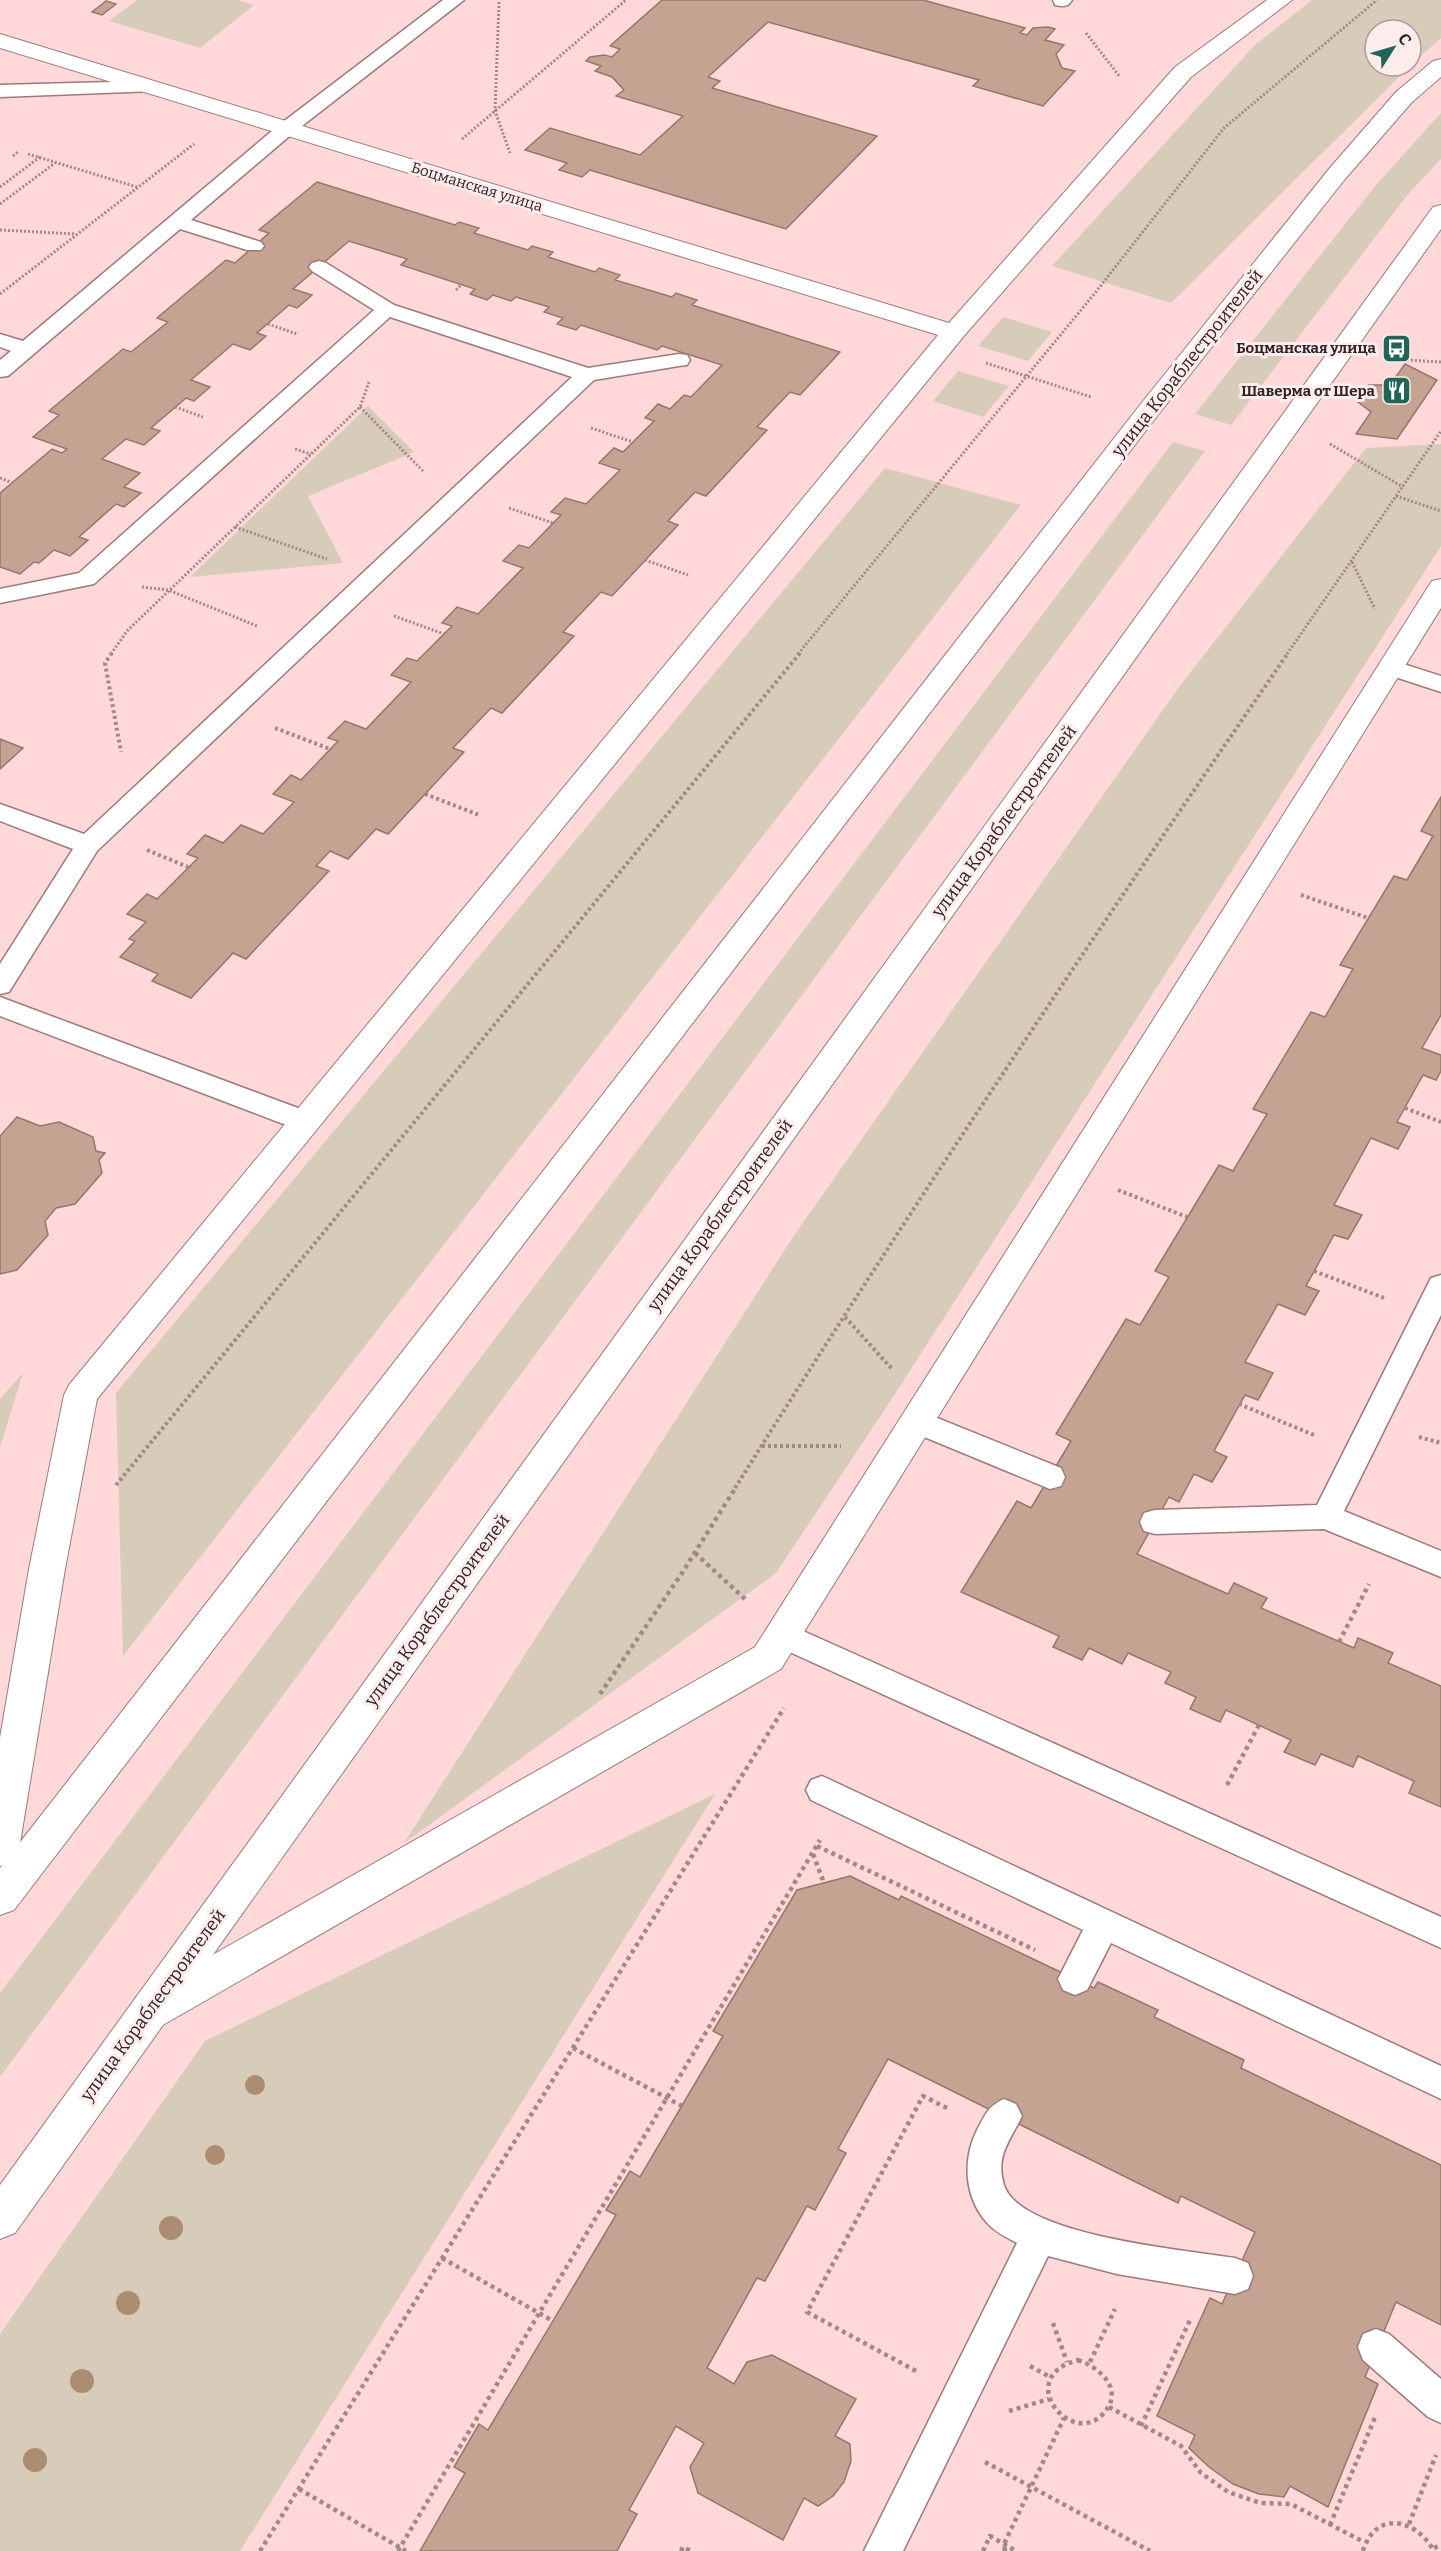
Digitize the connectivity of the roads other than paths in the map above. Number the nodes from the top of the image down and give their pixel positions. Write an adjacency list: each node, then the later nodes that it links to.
1 (455, 0): 7 (lane)
2 (1281, 0): 13 (street)
3 (0, 42): 5 (street, Боцманская улица)
4 (1441, 66): 37 (street, улица Кораблестроителей)
5 (148, 87): 6 (lane); 7 (street, Боцманская улица)
6 (0, 92)
7 (286, 129): 9 (lane); 13 (street, Боцманская улица)
8 (1441, 212): 41 (street, улица Кораблестроителей)
9 (175, 221): 10 (lane); 15 (lane)
10 (254, 246)
11 (319, 267): 12 (lane)
12 (387, 309): 18 (lane); 20 (lane)
13 (954, 332): 27 (street)
14 (0, 340): 15 (lane)
15 (26, 349): 17 (lane)
16 (679, 360): 18 (lane)
17 (0, 371)
18 (587, 375): 24 (lane)
19 (1441, 587): 21 (street)
20 (0, 596)
21 (1391, 668): 22 (lane); 29 (street)
22 (1441, 684)
23 (0, 812): 24 (lane)
24 (88, 845): 25 (lane)
25 (0, 985)
26 (0, 1006): 27 (lane)
27 (304, 1121): 36 (street)
28 (1441, 1286): 31 (lane)
29 (913, 1424): 30 (lane); 34 (street)
30 (1050, 1477)
31 (1326, 1517): 32 (lane); 33 (lane)
32 (1155, 1522)
33 (1441, 1564)
34 (783, 1635): 39 (lane); 41 (street)
35 (833, 1795): 38 (lane)
36 (0, 1849)
37 (0, 1898)
38 (1104, 1923): 40 (lane); 42 (lane)
39 (1441, 1933)
40 (1077, 1975)
41 (147, 2013): 44 (street, улица Кораблестроителей)
42 (1441, 2083)
43 (1000, 2125): 45 (lane)
44 (0, 2219)
45 (1040, 2235): 46 (lane); 49 (lane)
46 (1224, 2274)
47 (1386, 2355): 48 (lane)
48 (1441, 2404)
49 (882, 2551)

